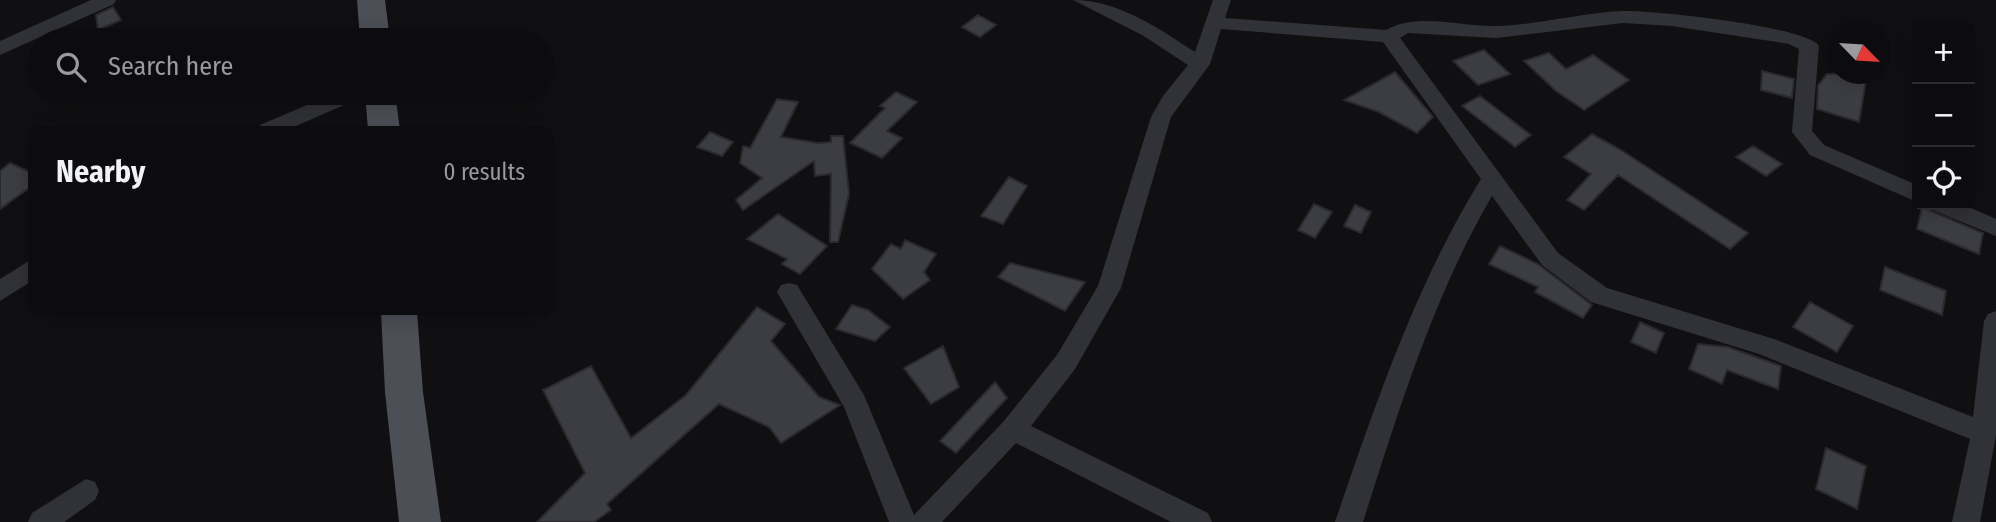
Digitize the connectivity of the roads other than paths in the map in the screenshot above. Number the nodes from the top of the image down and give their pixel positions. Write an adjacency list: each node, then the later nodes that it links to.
1 (107, 0): 6 (street)
2 (371, 0): 7 (main road)
3 (1082, 0): 11 (street)
4 (1222, 0): 5 (street)
5 (1216, 23): 9 (street); 11 (street)
6 (42, 28)
7 (374, 28)
8 (28, 34): 10 (street)
9 (1389, 36): 16 (street); 17 (street)
10 (3, 45)
11 (1200, 64): 25 (street)
12 (325, 105): 14 (street)
13 (381, 105): 15 (main road)
14 (276, 126)
15 (384, 126)
16 (1492, 178): 26 (street); 33 (street)
17 (1912, 192)
18 (1955, 210): 19 (street)
19 (1996, 228)
20 (28, 271): 21 (street)
21 (1, 290)
22 (789, 292): 30 (street)
23 (399, 315): 29 (main road)
24 (1996, 321): 26 (street)
25 (1013, 429): 31 (street); 32 (street)
26 (1986, 449): 34 (street)
27 (86, 491): 28 (street)
28 (42, 522)
29 (420, 522)
30 (903, 522)
31 (924, 522)
32 (1198, 522)
33 (1349, 522)
34 (1966, 522)

